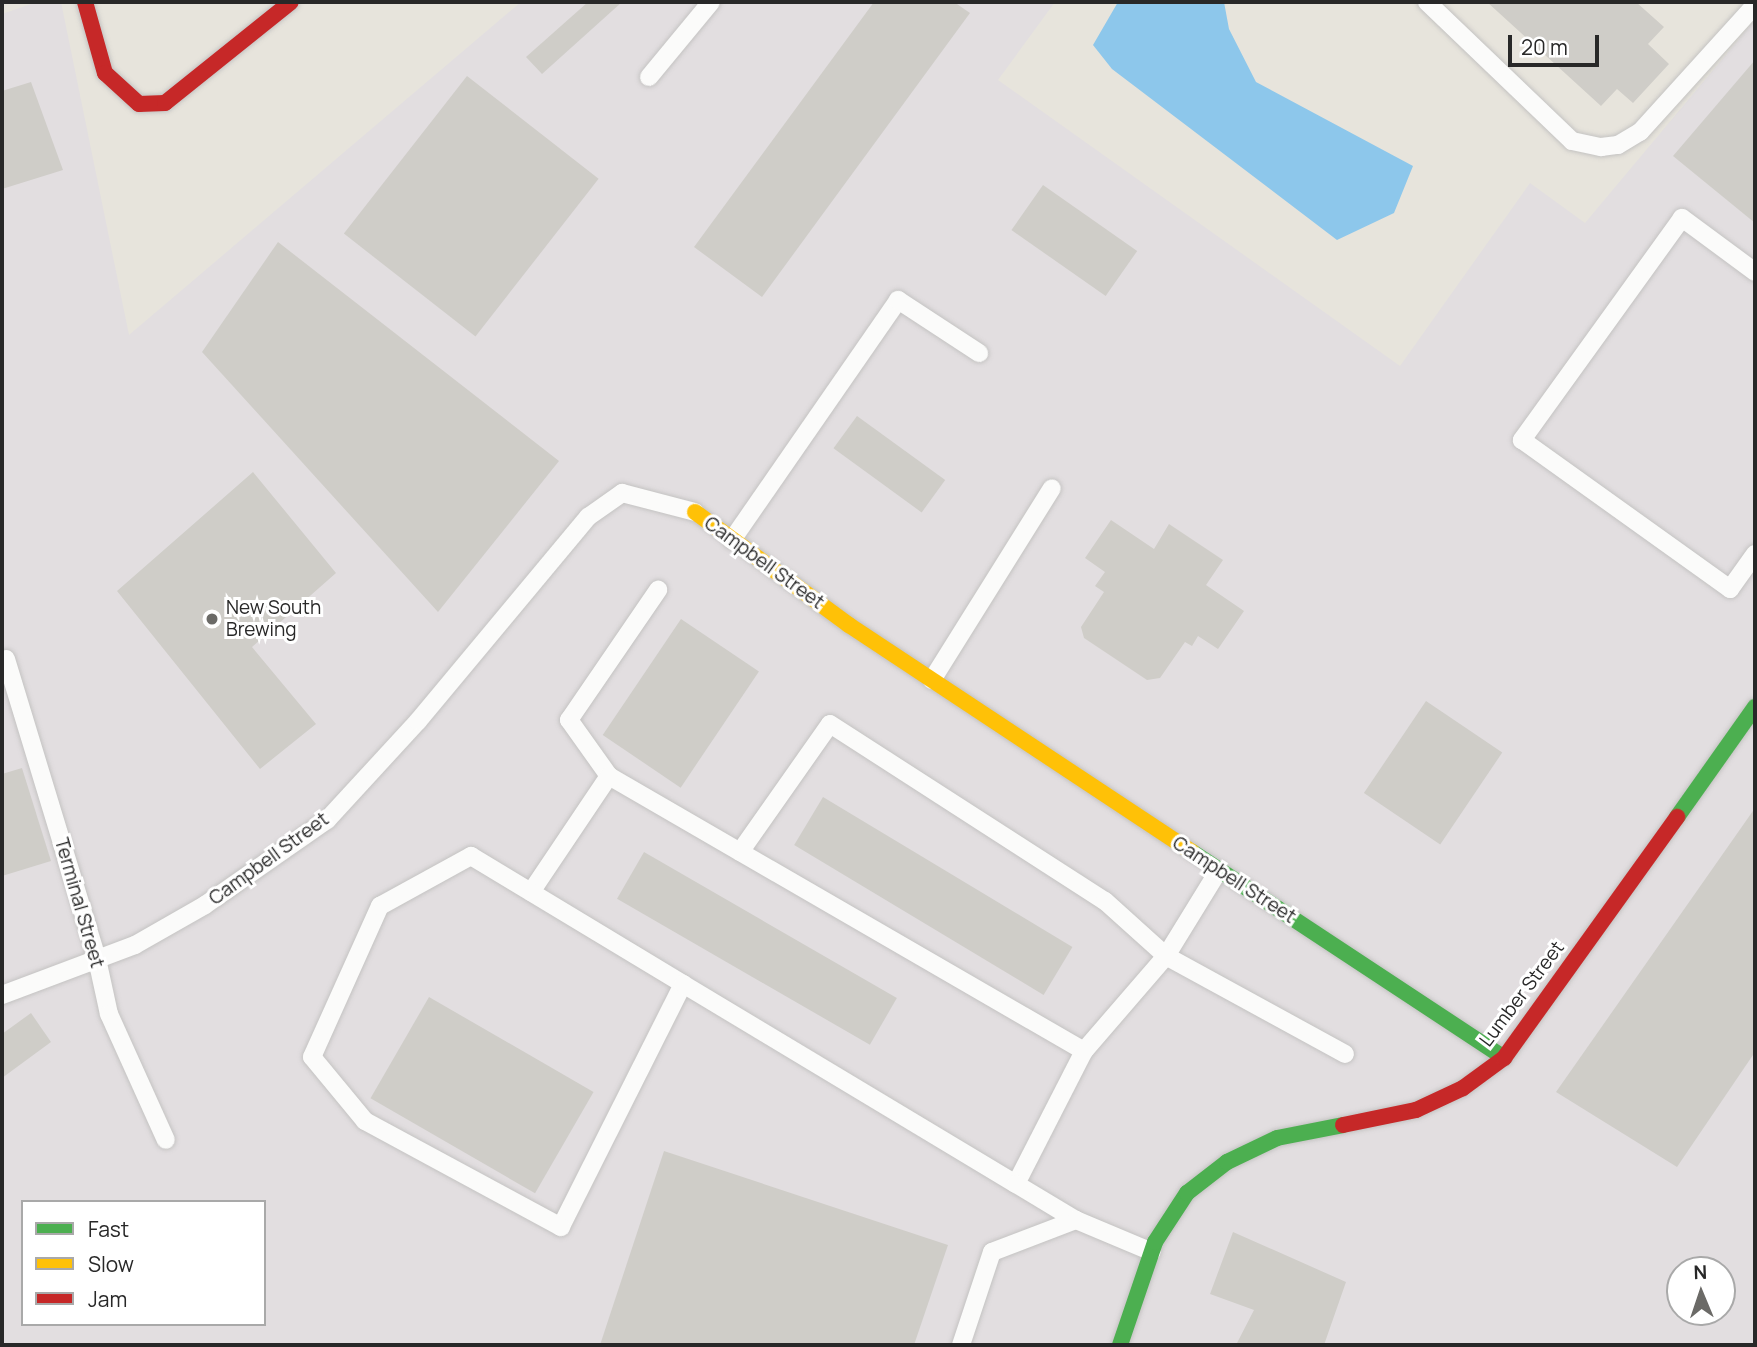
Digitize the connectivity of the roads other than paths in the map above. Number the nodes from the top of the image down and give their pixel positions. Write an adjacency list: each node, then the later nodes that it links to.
1 (85, 2): 2 (street)
2 (291, 2)
3 (711, 2): 6 (lane)
4 (1427, 2): 5 (lane)
5 (1755, 5)
6 (649, 77)
7 (1755, 272): 12 (lane)
8 (979, 353): 11 (lane)
9 (1052, 488): 15 (lane)
10 (695, 512): 11 (street, Campbell Street); 22 (lane, Campbell Street)
11 (732, 540): 15 (street, Campbell Street)
12 (1755, 554)
13 (658, 590): 17 (lane)
14 (6, 659): 22 (lane, Terminal Street)
15 (932, 680): 19 (street, Campbell Street)
16 (1755, 707): 27 (street, Lumber Street)
17 (610, 776): 18 (lane); 20 (lane)
18 (740, 852): 21 (lane); 25 (lane)
19 (1219, 870): 21 (lane); 27 (street, Campbell Street)
20 (531, 892): 23 (lane); 23 (lane)
21 (1166, 956): 25 (lane); 26 (lane)
22 (97, 959): 24 (lane, Campbell Street); 28 (lane, Terminal Street)
23 (683, 984): 29 (lane)
24 (2, 995)
25 (1084, 1051): 29 (lane)
26 (1345, 1054)
27 (1504, 1058): 31 (street, Lumber Street)
28 (166, 1140)
29 (1016, 1184): 30 (lane)
30 (1076, 1220): 31 (lane); 32 (lane)
31 (1152, 1252): 33 (street, Lumber Street)
32 (961, 1345)
33 (1120, 1345)

